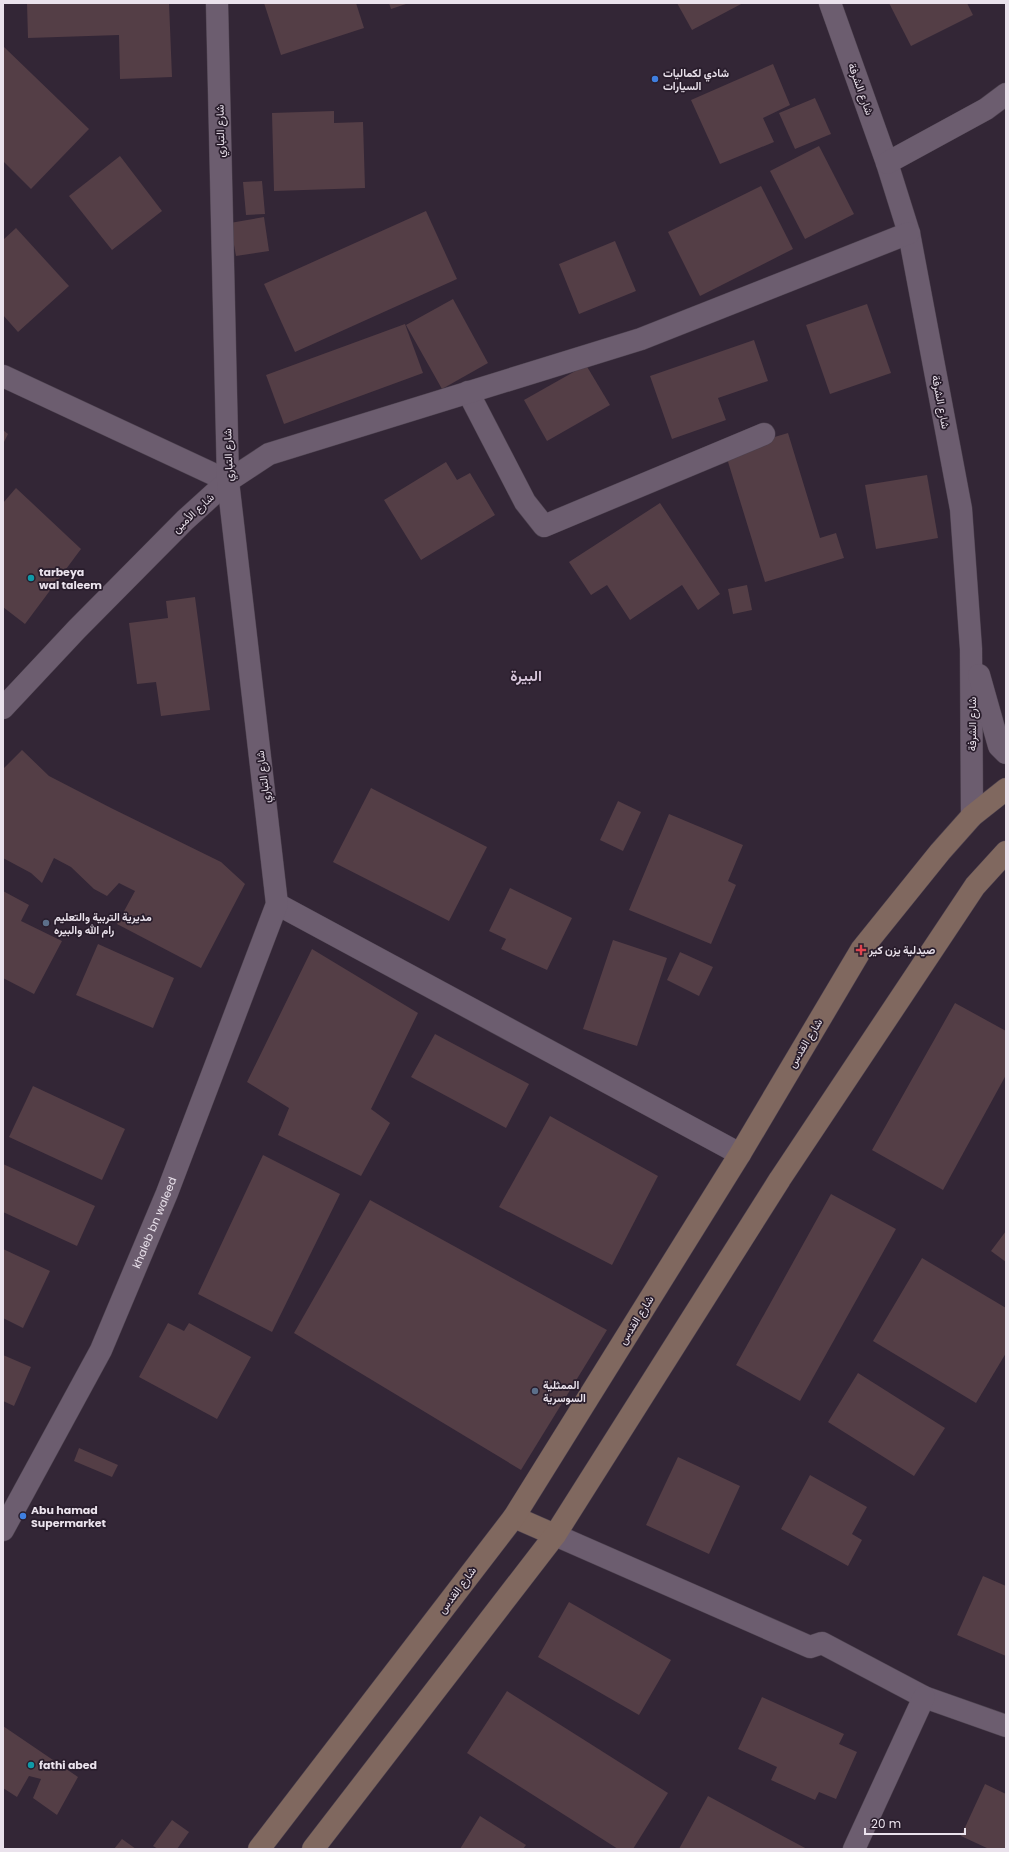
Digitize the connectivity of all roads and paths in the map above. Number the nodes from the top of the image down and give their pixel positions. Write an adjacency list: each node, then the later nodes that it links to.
1 (217, 3): 9 (street, شارع التباري)
2 (830, 3): 4 (street, شارع الشرفة)
3 (1006, 94): 4 (street)
4 (887, 163): 5 (street, شارع الشرفة)
5 (909, 233): 7 (street, شارع الأمين); 10 (street, شارع الشرفة)
6 (3, 376): 9 (street)
7 (468, 392): 8 (street); 9 (street, شارع الأمين)
8 (764, 434)
9 (228, 481): 11 (street, شارع الأمين); 16 (street, شارع التباري)
10 (971, 648): 12 (street); 14 (street, شارع الشرفة)
11 (3, 708)
12 (1006, 753)
13 (1006, 789): 14 (main road, شارع القدس)
14 (972, 816): 17 (main road, شارع القدس)
15 (1006, 852): 20 (main road)
16 (277, 904): 17 (street); 19 (street, khaleb bn waleed)
17 (740, 1154): 18 (main road, شارع القدس)
18 (514, 1517): 20 (main road); 23 (main road, شارع القدس)
19 (3, 1530)
20 (555, 1535): 21 (street); 24 (main road)
21 (924, 1698): 22 (street); 25 (street)
22 (1006, 1726)
23 (259, 1849)
24 (313, 1849)
25 (854, 1849)

